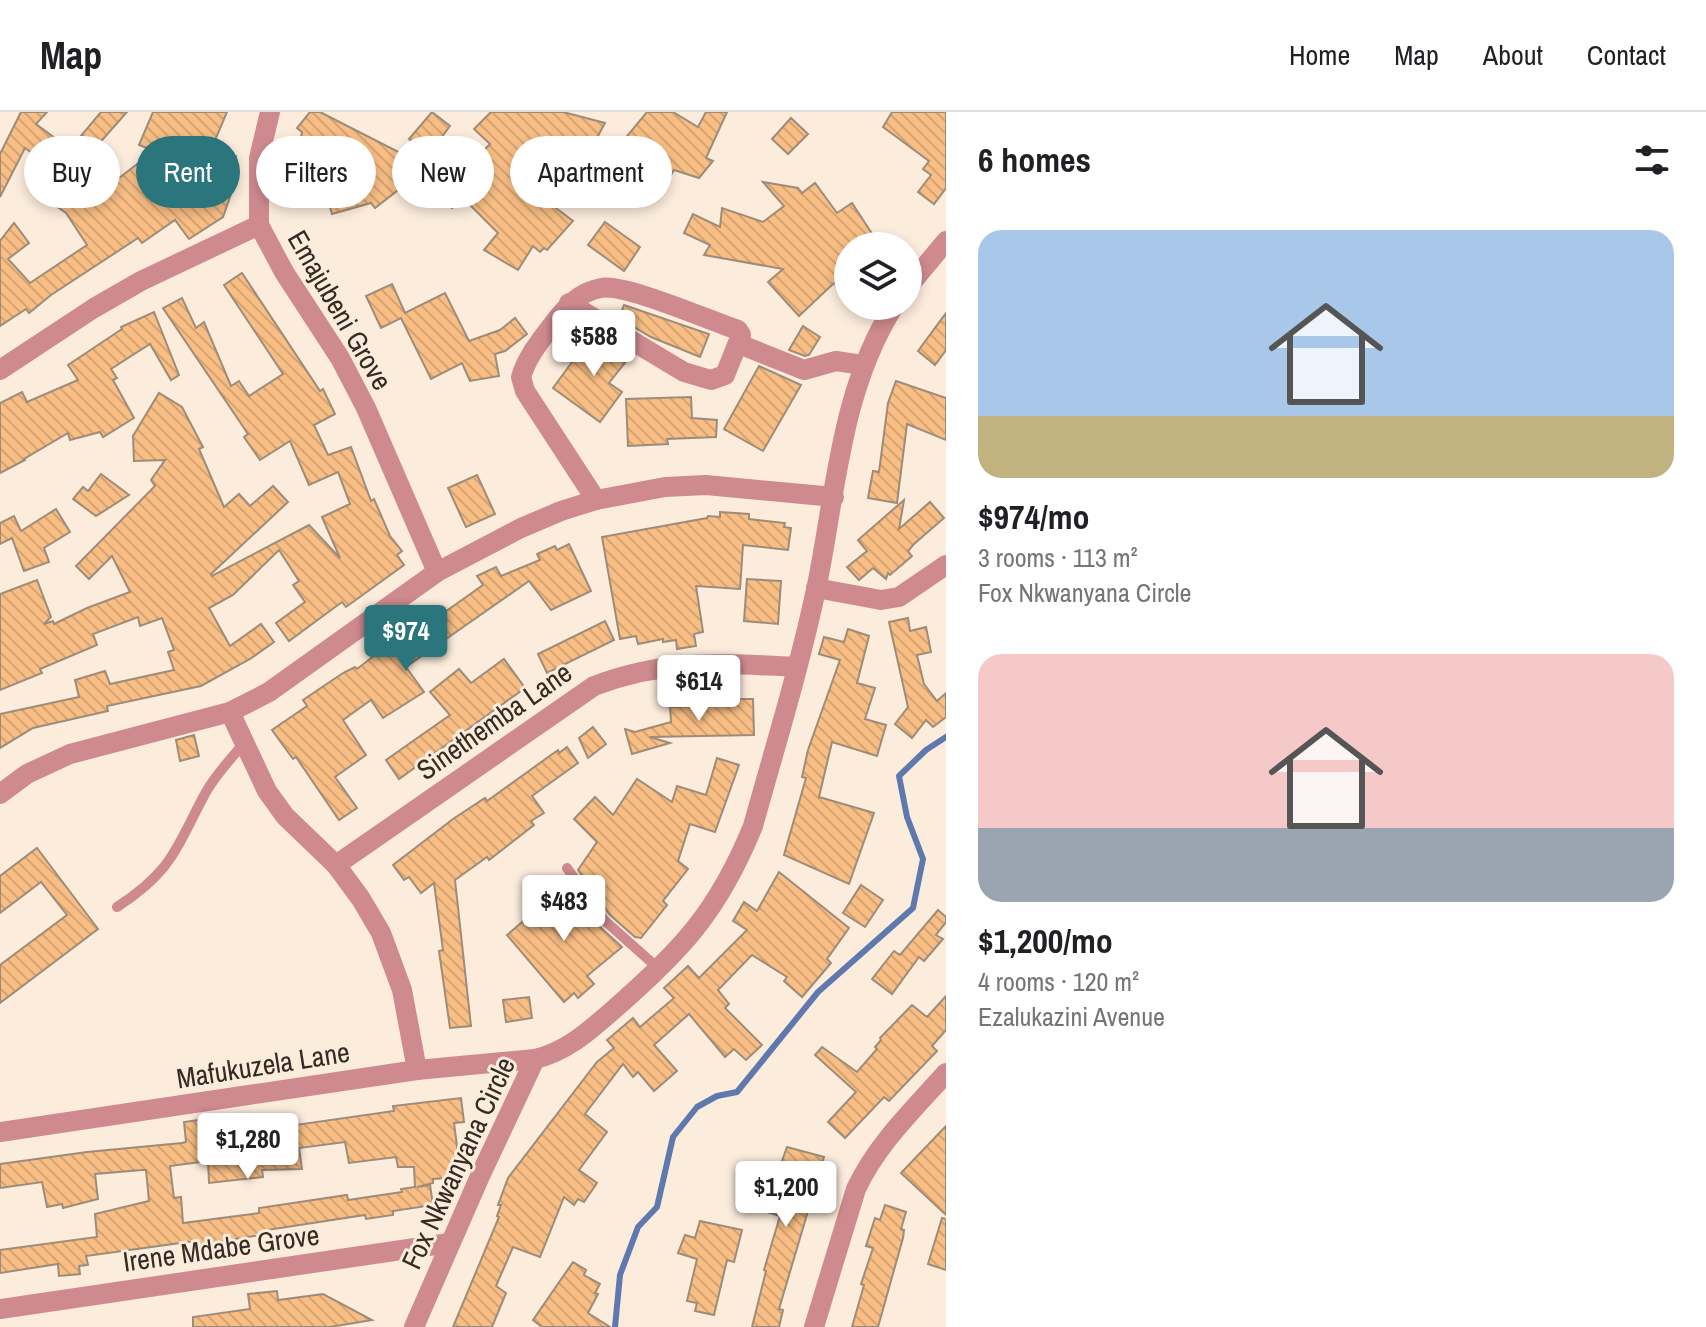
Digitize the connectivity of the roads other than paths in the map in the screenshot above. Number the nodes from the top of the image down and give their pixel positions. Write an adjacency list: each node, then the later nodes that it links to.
1 (270, 112): 2 (street, Emajubeni Grove)
2 (259, 225): 9 (street); 13 (street, Emajubeni Grove)
3 (946, 241): 4 (street)
4 (922, 270)
5 (569, 303): 7 (street); 7 (street); 11 (street)
6 (885, 320): 8 (street, Fox Nkwanyana Circle)
7 (739, 344): 8 (street)
8 (863, 365): 10 (street, Fox Nkwanyana Circle)
9 (0, 370)
10 (834, 497): 11 (street); 14 (street, Fox Nkwanyana Circle)
11 (596, 500): 13 (street)
12 (946, 565): 14 (street)
13 (437, 572): 16 (street)
14 (816, 588): 15 (street, Fox Nkwanyana Circle)
15 (796, 667): 19 (street, Sinethemba Lane); 22 (street, Fox Nkwanyana Circle)
16 (230, 712): 17 (street); 18 (street)
17 (244, 743): 19 (street); 21 (lane)
18 (0, 794)
19 (336, 865): 24 (street)
20 (567, 868): 22 (lane)
21 (117, 907)
22 (659, 969): 23 (street, Fox Nkwanyana Circle)
23 (535, 1059): 24 (street, Mafukuzela Lane); 27 (street, Fox Nkwanyana Circle)
24 (417, 1070): 26 (street, Mafukuzela Lane)
25 (946, 1073): 30 (street)
26 (0, 1132)
27 (449, 1243): 28 (street, Irene Mdabe Grove); 29 (street, Fox Nkwanyana Circle)
28 (0, 1309)
29 (414, 1327)
30 (814, 1327)

